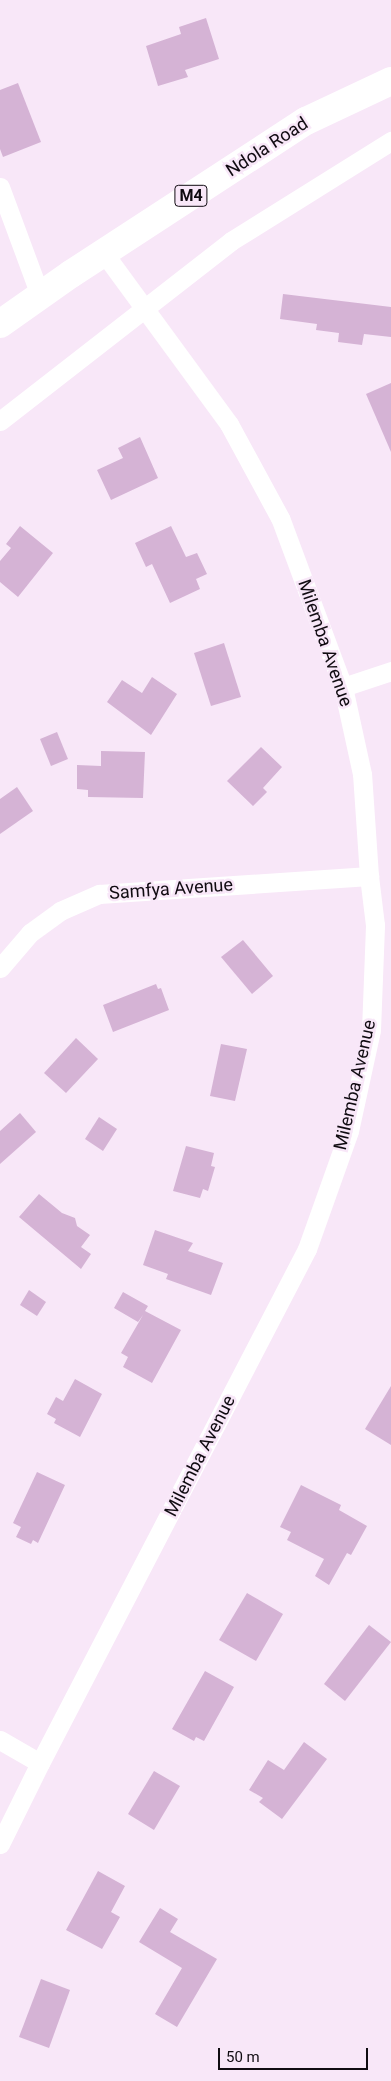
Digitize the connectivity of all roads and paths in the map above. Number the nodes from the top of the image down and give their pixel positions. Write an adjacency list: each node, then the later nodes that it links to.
1 (391, 81): 4 (main road, Ndola Road / M4)
2 (391, 141): 6 (street)
3 (0, 187): 5 (street)
4 (104, 253): 5 (main road, Ndola Road / M4); 6 (street, Milemba Avenue)
5 (40, 295): 7 (main road, Ndola Road / M4)
6 (144, 308): 8 (street); 10 (street, Milemba Avenue)
7 (0, 324)
8 (0, 421)
9 (391, 671): 10 (street)
10 (344, 687): 11 (street, Milemba Avenue)
11 (368, 876): 12 (street, Samfya Avenue); 14 (street, Milemba Avenue)
12 (0, 968)
13 (0, 1740): 14 (street)
14 (40, 1763): 15 (street, Milemba Avenue)
15 (0, 1844)

